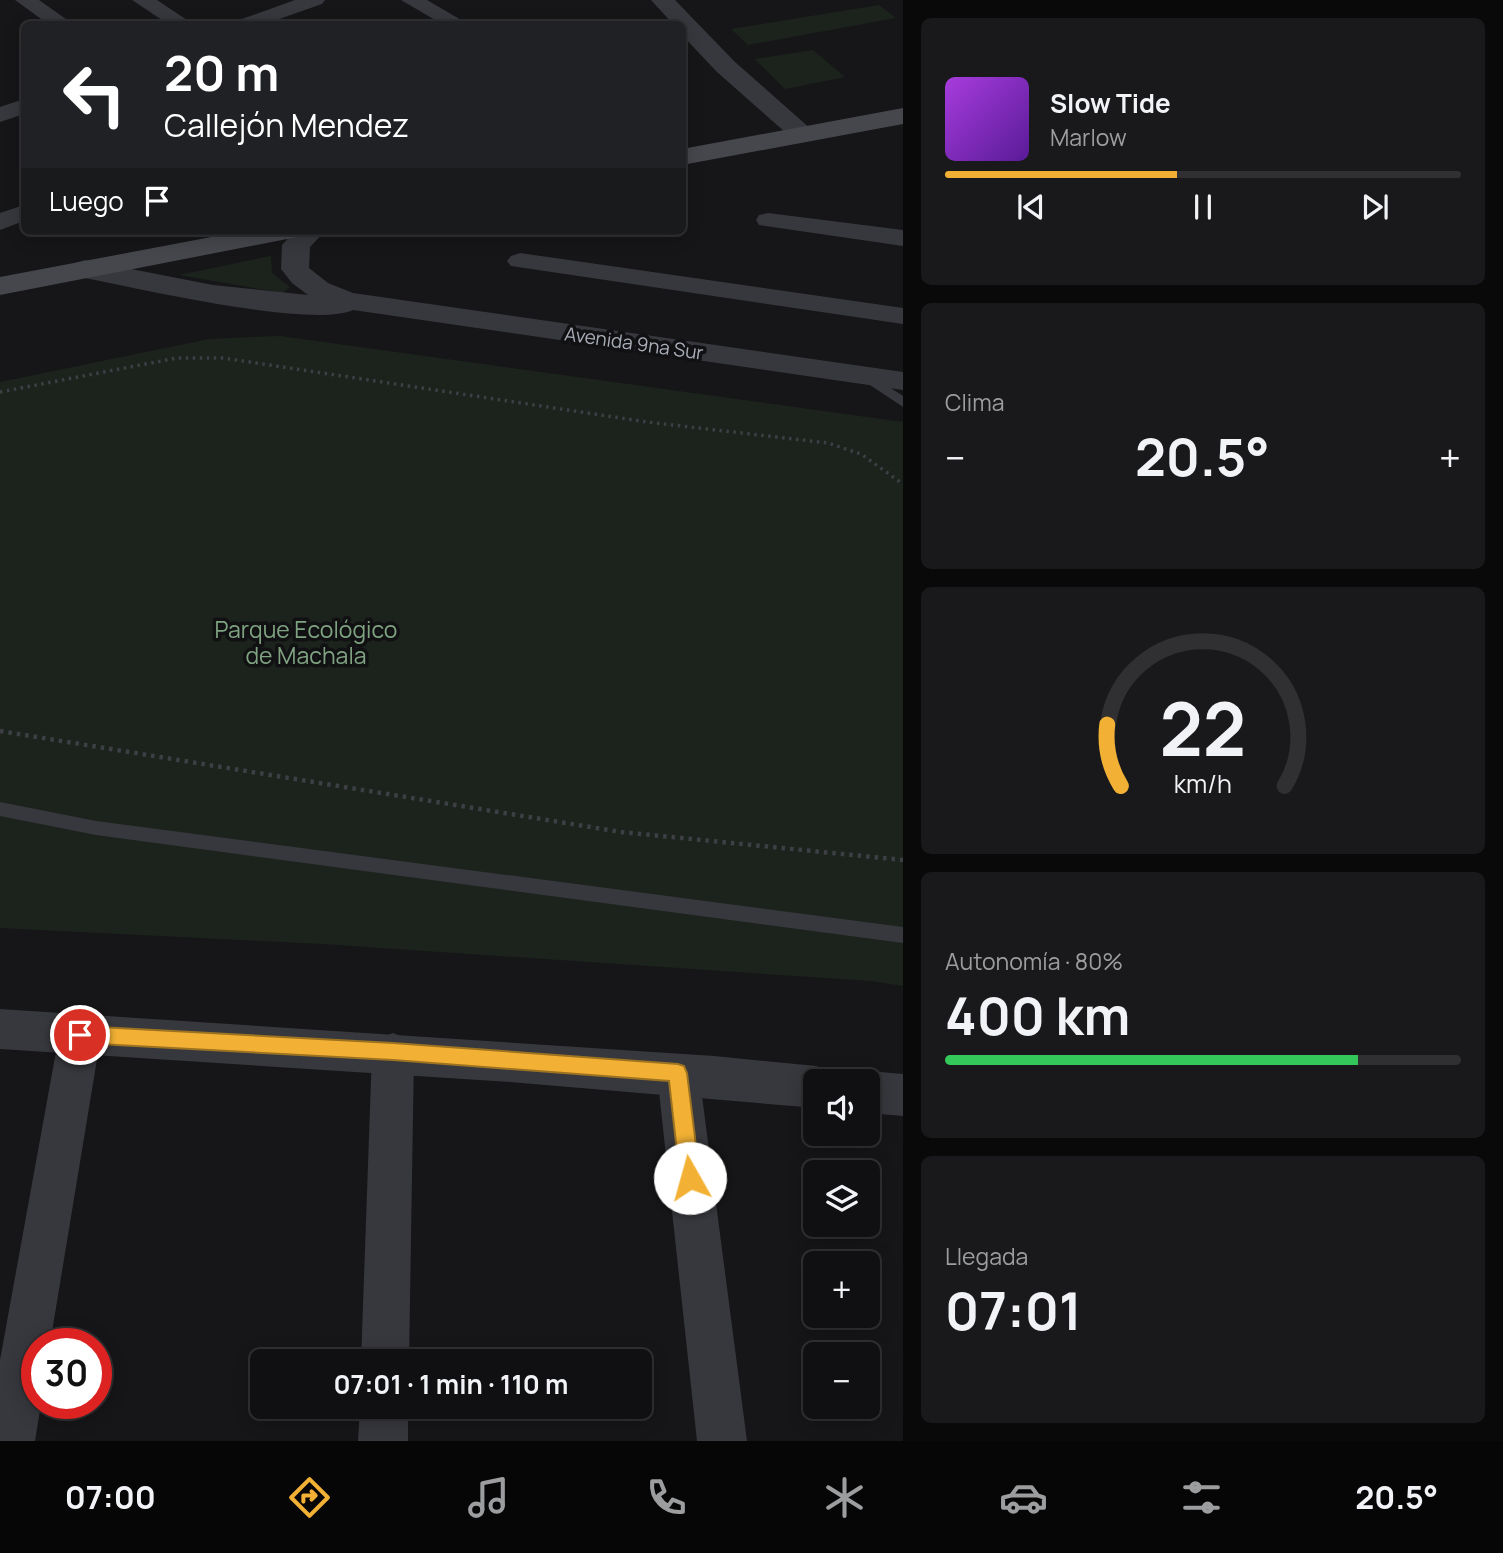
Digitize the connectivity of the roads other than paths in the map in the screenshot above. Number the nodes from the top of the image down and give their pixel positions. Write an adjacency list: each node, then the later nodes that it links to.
1 (25, 0): 6 (street)
2 (142, 0): 7 (street)
3 (315, 0): 8 (street)
4 (411, 0): 9 (street)
5 (662, 0): 10 (street)
6 (57, 21)
7 (177, 21)
8 (257, 21)
9 (451, 21)
10 (682, 21)
11 (686, 25): 15 (street)
12 (903, 94): 15 (main road)
13 (21, 107): 14 (street)
14 (0, 115)
15 (783, 115): 17 (main road); 18 (street)
16 (903, 116): 18 (main road)
17 (688, 133): 19 (main road)
18 (803, 135): 19 (main road)
19 (711, 152): 20 (main road)
20 (686, 156)
21 (21, 213): 23 (street)
22 (768, 220): 27 (street)
23 (0, 222)
24 (130, 235): 28 (main road)
25 (266, 235): 30 (main road)
26 (307, 235): 32 (street, Avenida 9na Sur)
27 (903, 238)
28 (0, 259)
29 (520, 261): 33 (street)
30 (85, 270): 31 (main road); 32 (street, Avenida 9na Sur)
31 (0, 286)
32 (365, 304): 34 (street, Avenida 9na Sur)
33 (903, 316)
34 (866, 376): 35 (street, Avenida 9na Sur); 36 (lane)
35 (903, 381)
36 (903, 402)
37 (0, 809): 38 (lane)
38 (903, 935)
39 (0, 1029): 40 (street)
40 (80, 1035): 41 (street); 48 (street)
41 (393, 1052): 42 (street); 46 (street)
42 (678, 1073): 43 (street); 50 (street)
43 (803, 1086)
44 (880, 1093): 45 (street)
45 (903, 1096)
46 (385, 1349)
47 (384, 1419): 49 (street)
48 (10, 1441)
49 (383, 1441)
50 (722, 1441)

